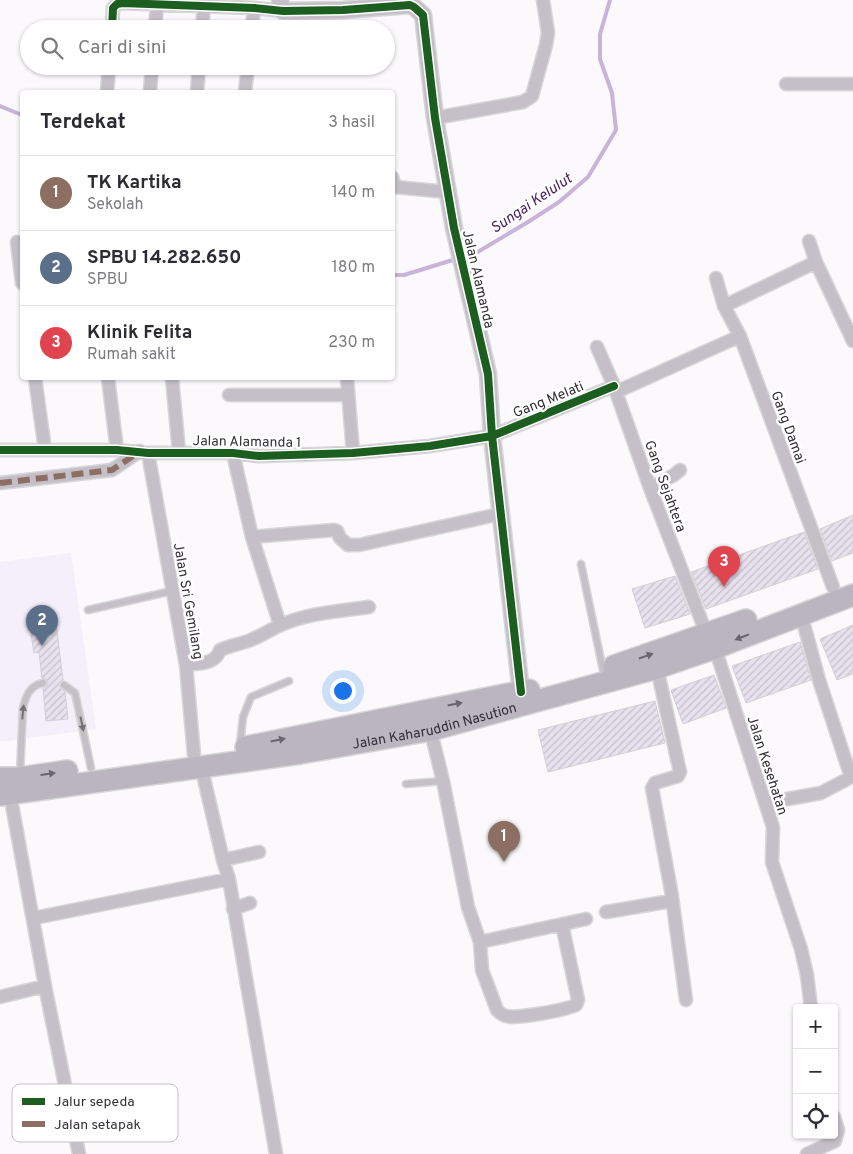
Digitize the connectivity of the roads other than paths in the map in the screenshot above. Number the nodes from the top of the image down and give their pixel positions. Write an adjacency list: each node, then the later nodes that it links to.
1 (543, 0): 25 (street)
2 (137, 2): 5 (street); 11 (street)
3 (177, 3): 5 (street); 9 (street)
4 (223, 3): 9 (street); 10 (street)
5 (157, 4): 12 (street)
6 (281, 5): 7 (street, Jalan Alamanda); 10 (street)
7 (343, 5): 8 (street, Jalan Alamanda)
8 (417, 5): 25 (street, Jalan Alamanda)
9 (204, 6): 13 (street)
10 (254, 8): 14 (street)
11 (113, 20)
12 (156, 20)
13 (203, 20)
14 (253, 20)
15 (108, 75): 21 (street)
16 (151, 75): 22 (street)
17 (198, 75): 23 (street)
18 (247, 75): 24 (street)
19 (786, 84): 20 (street)
20 (853, 84)
21 (106, 90)
22 (150, 90)
23 (197, 90)
24 (245, 90)
25 (435, 118): 27 (street, Jalan Alamanda)
26 (395, 186): 27 (street)
27 (448, 192): 44 (street, Jalan Alamanda)
28 (808, 241): 30 (street)
29 (17, 242): 31 (street)
30 (816, 262): 33 (street); 35 (street)
31 (20, 267)
32 (716, 278): 33 (street, Gang Damai)
33 (724, 306): 34 (street, Gang Damai)
34 (740, 336): 41 (street, Gang Melati); 59 (street, Gang Damai)
35 (853, 341)
36 (597, 347): 41 (street, Gang Sejahtera)
37 (35, 380): 46 (street)
38 (108, 380): 47 (street)
39 (172, 380): 49 (street)
40 (347, 380): 43 (street)
41 (615, 389): 44 (street, Gang Melati); 54 (street, Gang Sejahtera)
42 (229, 394): 43 (street)
43 (347, 395): 51 (street)
44 (492, 436): 51 (street, Jalan Alamanda 1); 55 (street, Jalan Alamanda)
45 (0, 450): 46 (street, Jalan Alamanda 1)
46 (45, 450): 47 (street, Jalan Alamanda 1)
47 (117, 450): 48 (street, Jalan Alamanda 1)
48 (144, 452): 49 (street, Jalan Alamanda 1); 53 (street); 60 (street, Jalan Sri Gemilang)
49 (179, 452): 50 (street, Jalan Alamanda 1)
50 (233, 453): 51 (street, Jalan Alamanda 1); 56 (street)
51 (353, 453)
52 (680, 470): 54 (street)
53 (0, 483)
54 (650, 488): 66 (street, Gang Sejahtera)
55 (500, 514): 56 (street); 73 (street, Jalan Alamanda)
56 (252, 537): 65 (street)
57 (581, 564): 69 (lane)
58 (853, 580): 59 (highway, Jalan Kaharuddin Nasution)
59 (832, 587): 66 (highway, Jalan Kaharuddin Nasution)
60 (172, 591): 63 (lane); 67 (street, Jalan Sri Gemilang)
61 (853, 595): 64 (highway, Jalan Kaharuddin Nasution)
62 (369, 607): 65 (street)
63 (88, 610)
64 (802, 614): 66 (highway, Jalan Kaharuddin Nasution, one-way to 66); 78 (street)
65 (280, 625): 67 (street)
66 (711, 642): 68 (highway, Jalan Kaharuddin Nasution); 69 (highway, Jalan Kaharuddin Nasution, one-way to 66); 82 (street, Jalan Kesehatan)
67 (186, 665): 76 (street, Jalan Sri Gemilang)
68 (657, 668): 74 (highway, Jalan Kaharuddin Nasution); 86 (street)
69 (603, 670): 73 (highway, Jalan Kaharuddin Nasution)
70 (289, 681): 75 (lane)
71 (42, 683): 81 (lane, one-way to 71)
72 (64, 686): 77 (lane, one-way to 77)
73 (520, 692): 74 (highway, Jalan Kaharuddin Nasution, one-way to 73)
74 (428, 720): 75 (highway, Jalan Kaharuddin Nasution, one-way to 74); 76 (highway, Jalan Kaharuddin Nasution); 79 (street)
75 (240, 748): 76 (highway, Jalan Kaharuddin Nasution)
76 (198, 761): 77 (highway, Jalan Kaharuddin Nasution); 81 (highway, Jalan Kaharuddin Nasution); 84 (street, Jalan Sri Gemilang)
77 (91, 768): 81 (highway, Jalan Kaharuddin Nasution, one-way to 77)
78 (852, 776): 82 (street)
79 (443, 781): 80 (lane); 93 (street)
80 (406, 784)
81 (8, 786): 90 (street)
82 (765, 803): 97 (street, Jalan Kesehatan)
83 (260, 852): 84 (street)
84 (223, 860): 85 (street, Jalan Sri Gemilang)
85 (229, 880): 88 (street, Jalan Sri Gemilang); 90 (street)
86 (671, 901): 89 (street); 96 (street)
87 (250, 903): 88 (street)
88 (233, 909): 101 (street, Jalan Sri Gemilang)
89 (606, 912)
90 (34, 918): 94 (street)
91 (586, 919): 92 (street)
92 (562, 924): 93 (street); 93 (street)
93 (480, 942)
94 (45, 986): 95 (street); 98 (street)
95 (0, 996)
96 (686, 1000)
97 (811, 1004)
98 (65, 1084)
99 (836, 1139): 100 (street)
100 (813, 1153)
101 (276, 1154)

